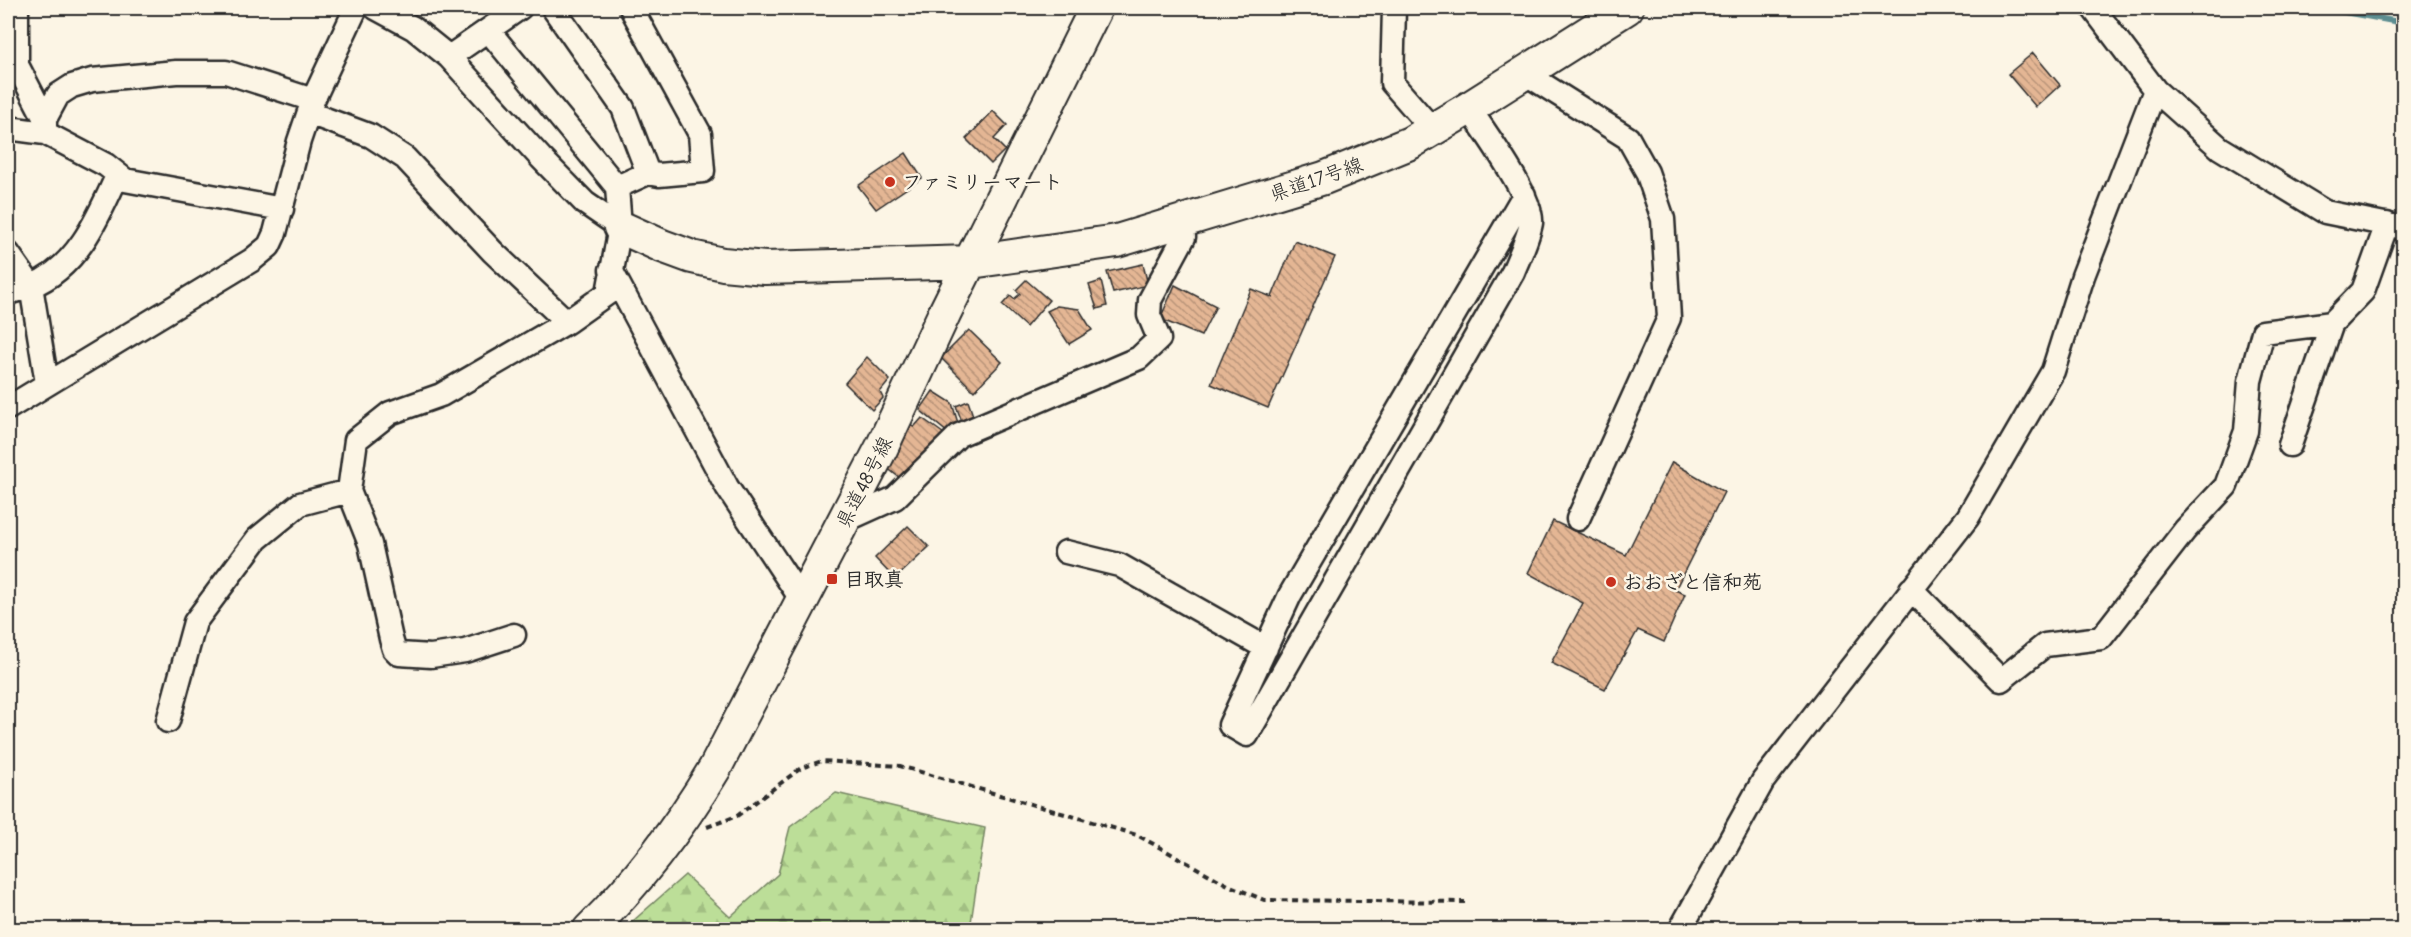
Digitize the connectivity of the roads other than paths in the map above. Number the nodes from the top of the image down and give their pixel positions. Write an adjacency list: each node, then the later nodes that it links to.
1 (17, 8): 17 (street)
2 (356, 8): 15 (street)
3 (376, 8): 12 (street)
4 (520, 8): 11 (street)
5 (553, 8): 20 (street)
6 (631, 8): 20 (street)
7 (1096, 8): 29 (main road, 県道48号線)
8 (1394, 8): 19 (street)
9 (1627, 8): 13 (main road, 県道17号線)
10 (2093, 8): 14 (street)
11 (488, 30): 12 (street); 22 (street)
12 (449, 57): 27 (street)
13 (1523, 72): 16 (main road, 県道17号線); 39 (street)
14 (2155, 90): 26 (street); 42 (street)
15 (311, 106): 17 (street); 24 (street); 33 (street)
16 (1469, 108): 19 (main road, 県道17号線); 23 (street)
17 (45, 126): 18 (street); 21 (street)
18 (8, 128)
19 (1433, 130): 25 (main road, 県道17号線)
20 (648, 173): 22 (street)
21 (117, 176): 24 (street); 31 (street)
22 (617, 187): 27 (street)
23 (1524, 195): 45 (street); 45 (street)
24 (282, 209): 35 (street)
25 (1180, 221): 29 (main road, 県道17号線); 40 (street)
26 (2395, 226): 34 (street)
27 (620, 227): 29 (main road, 県道17号線); 30 (street)
28 (8, 253): 31 (street)
29 (971, 262): 40 (main road, 県道48号線)
30 (611, 270): 33 (street); 43 (street)
31 (31, 286): 32 (street); 35 (street)
32 (8, 293)
33 (567, 322): 38 (street)
34 (2331, 323): 37 (street); 42 (street)
35 (47, 382): 36 (street)
36 (8, 408)
37 (2289, 445)
38 (349, 490): 44 (street); 46 (street)
39 (1578, 519)
40 (844, 521): 43 (main road, 県道48号線)
41 (1066, 552): 45 (street)
42 (1911, 589): 48 (street)
43 (803, 602): 47 (main road, 県道48号線)
44 (514, 636)
45 (1266, 648)
46 (168, 721)
47 (589, 930)
48 (1680, 930)

